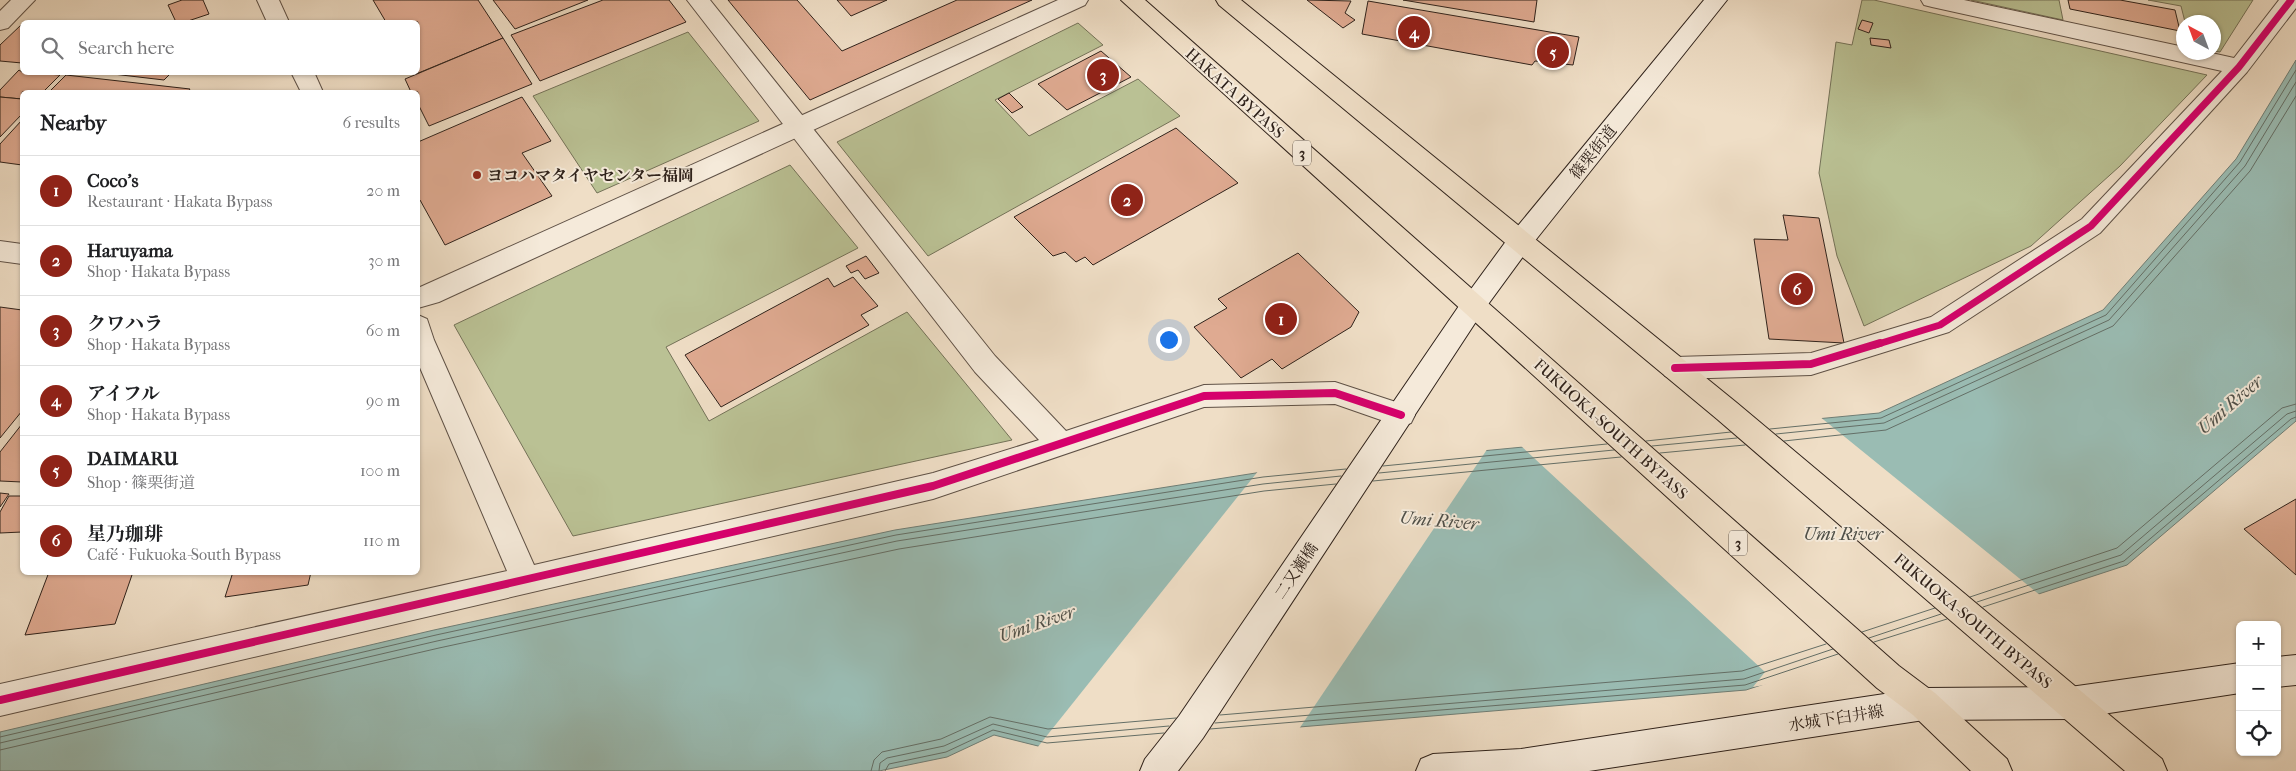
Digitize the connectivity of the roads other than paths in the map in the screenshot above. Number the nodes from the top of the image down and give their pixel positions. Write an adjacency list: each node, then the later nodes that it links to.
1 (24, 0): 11 (street)
2 (268, 0): 10 (street)
3 (698, 0): 15 (street)
4 (1077, 0): 15 (street)
5 (1132, 0): 20 (highway, HAKATA BYPASS / 3)
6 (1226, 0): 16 (highway)
7 (1716, 0): 16 (street, 篠栗街道)
8 (1932, 0): 12 (street)
9 (2292, 0): 12 (street)
10 (277, 20)
11 (0, 23)
12 (2239, 67): 22 (street)
13 (304, 75): 14 (street)
14 (311, 90)
15 (800, 127): 19 (street); 24 (street)
16 (1521, 240): 20 (street, 篠栗街道); 22 (highway, FUKUOKA-SOUTH BYPASS)
17 (0, 251): 18 (street)
18 (20, 254)
19 (420, 298)
20 (1472, 307): 23 (street, 二又瀬橋); 31 (highway, FUKUOKA-SOUTH BYPASS / 3)
21 (420, 335): 25 (street)
22 (1675, 368): 30 (highway, FUKUOKA-SOUTH BYPASS)
23 (1400, 416): 24 (street); 32 (street, 二又瀬橋)
24 (1061, 446): 25 (street)
25 (526, 581): 29 (street)
26 (2296, 670): 27 (street)
27 (2281, 672)
28 (2236, 679): 30 (street, 水城下臼井線)
29 (0, 700)
30 (2070, 703): 31 (street, 水城下臼井線); 35 (highway, FUKUOKA-SOUTH BYPASS)
31 (1924, 704): 33 (street, 水城下臼井線); 34 (highway, FUKUOKA-SOUTH BYPASS / 3)
32 (1157, 771)
33 (1433, 771)
34 (1995, 771)
35 (2150, 771)

